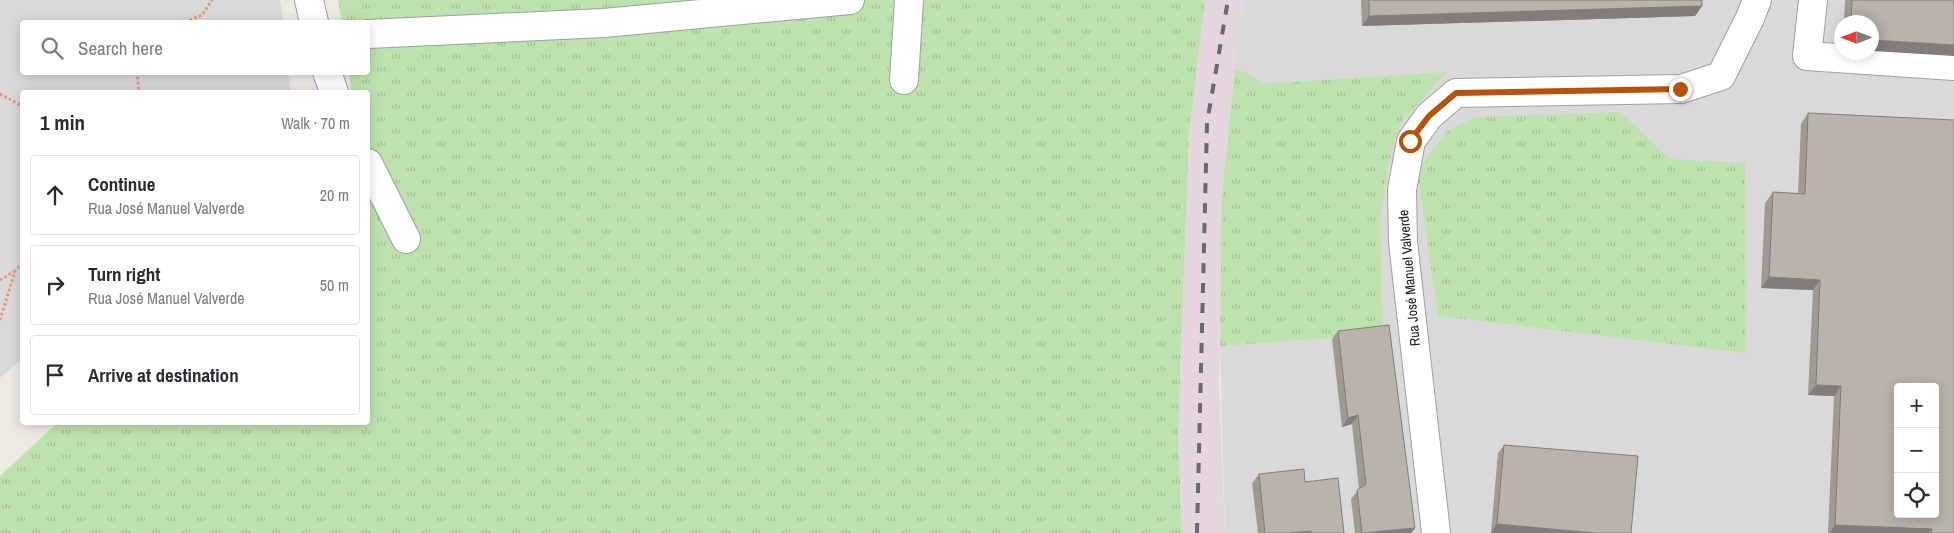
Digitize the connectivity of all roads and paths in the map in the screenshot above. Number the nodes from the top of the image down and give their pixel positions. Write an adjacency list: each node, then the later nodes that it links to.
1 (212, 0): 7 (path)
2 (309, 0): 8 (street)
3 (850, 0): 9 (street)
4 (909, 0): 13 (street)
5 (1757, 0): 24 (street, Rua José Manuel Valverde)
6 (1813, 0): 10 (street)
7 (190, 20)
8 (314, 20)
9 (370, 34)
10 (1954, 66)
11 (137, 75): 14 (path)
12 (328, 75): 15 (street)
13 (904, 80)
14 (140, 90)
15 (333, 90)
16 (0, 94): 17 (path)
17 (20, 105)
18 (370, 167): 19 (street)
19 (406, 239)
20 (20, 265): 21 (path)
21 (15, 271): 22 (path); 23 (path)
22 (0, 280)
23 (0, 320)
24 (1436, 533)

